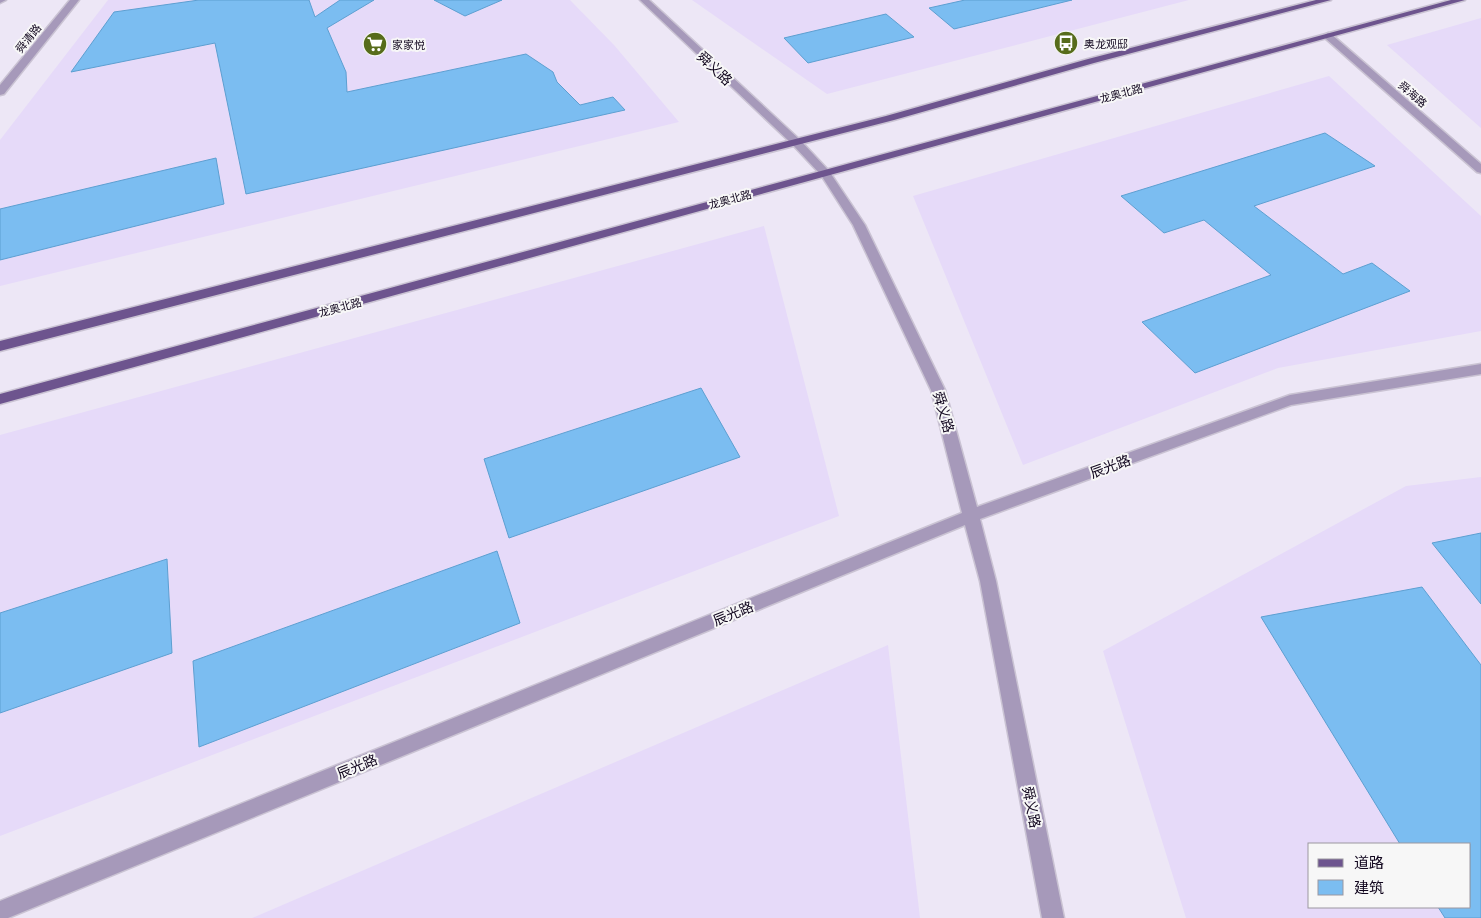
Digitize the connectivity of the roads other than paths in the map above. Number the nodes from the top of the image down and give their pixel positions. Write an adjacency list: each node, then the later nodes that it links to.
1 (75, 0): 6 (street, 舜清路)
2 (644, 0): 7 (street, 舜义路)
3 (1327, 0): 7 (main road)
4 (1461, 0): 5 (main road, 龙奥北路)
5 (1328, 36): 8 (street, 舜海路); 9 (main road, 龙奥北路)
6 (0, 92)
7 (796, 142): 9 (street, 舜义路); 10 (main road)
8 (1481, 170)
9 (826, 173): 12 (main road, 龙奥北路); 13 (street, 舜义路)
10 (0, 346)
11 (1481, 369): 13 (street, 辰光路)
12 (0, 399)
13 (971, 516): 14 (street, 辰光路); 15 (street, 舜义路)
14 (0, 911)
15 (1053, 918)

